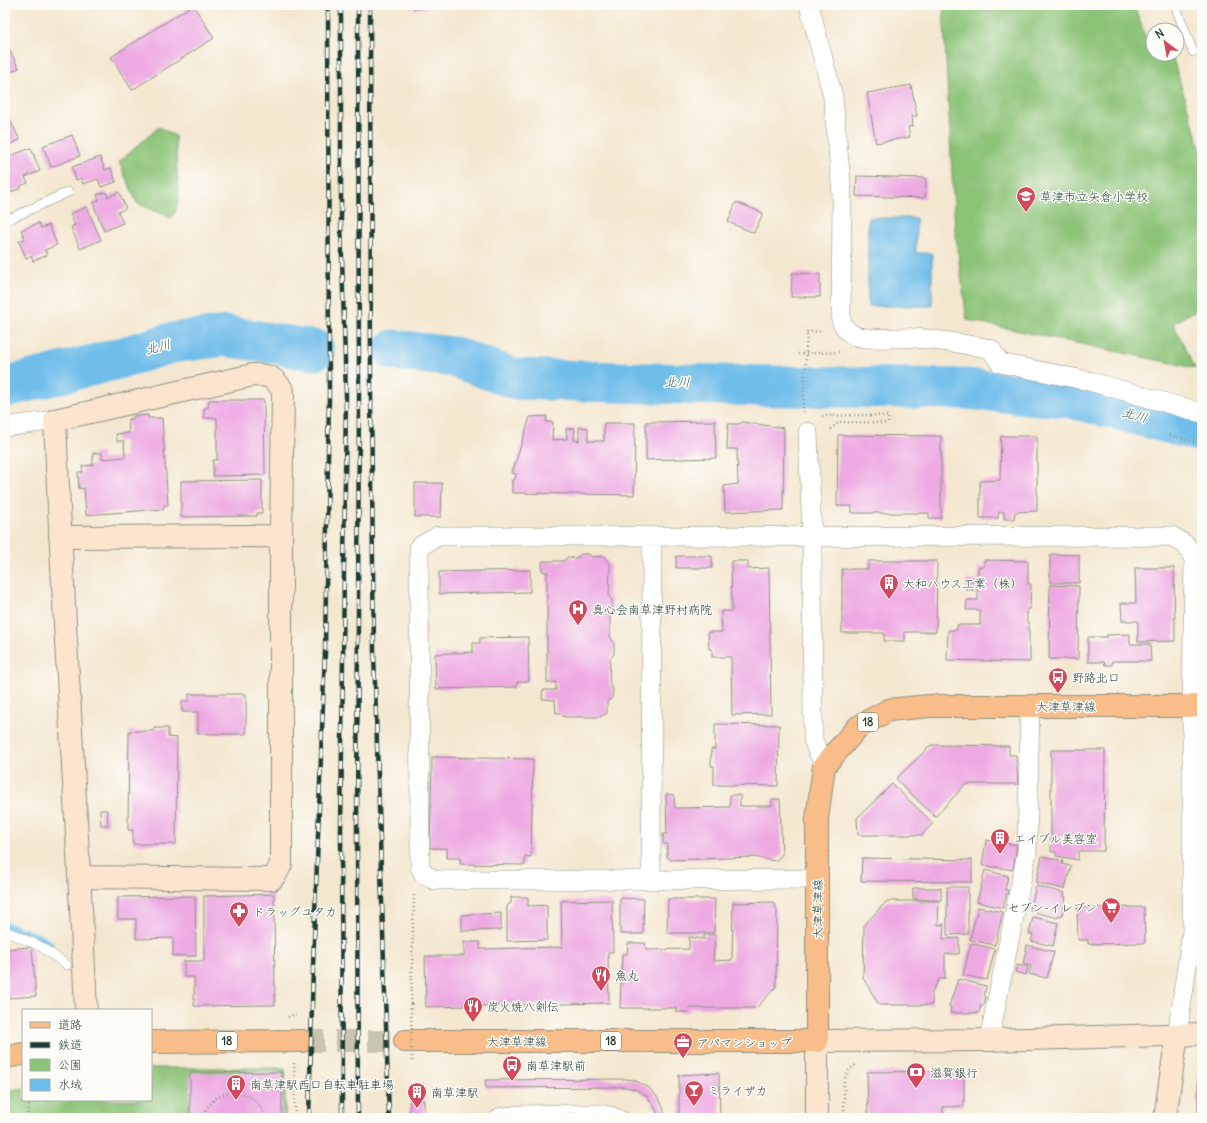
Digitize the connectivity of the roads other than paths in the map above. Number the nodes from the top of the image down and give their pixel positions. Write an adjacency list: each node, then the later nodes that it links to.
1 (809, 5): 6 (street)
2 (1175, 5): 3 (lane)
3 (1193, 52)
4 (68, 192): 5 (lane)
5 (5, 221)
6 (1202, 413)
7 (55, 420): 9 (street); 10 (street); 12 (street)
8 (809, 422): 11 (street)
9 (5, 427)
10 (281, 536): 12 (street); 17 (street)
11 (812, 536): 13 (street); 15 (street); 16 (street)
12 (60, 537): 17 (street)
13 (652, 537): 19 (street); 19 (street)
14 (1030, 706): 15 (main road, 大津草津線 / 18); 16 (main road, 大津草津線 / 18); 26 (street)
15 (1197, 706): 24 (street)
16 (824, 766): 18 (main road, 大津草津線)
17 (80, 877): 22 (street)
18 (817, 879): 19 (street); 25 (main road, 大津草津線)
19 (651, 880)
20 (5, 931): 21 (lane)
21 (67, 965)
22 (86, 1009)
23 (1202, 1034): 24 (street)
24 (1177, 1035): 26 (street); 35 (street)
25 (817, 1040): 26 (street); 28 (main road, 大津草津線 / 18); 34 (street)
26 (989, 1040)
27 (302, 1041): 29 (main road, 18)
28 (405, 1041)
29 (152, 1042)
30 (22, 1054): 31 (main road)
31 (5, 1056)
32 (492, 1118): 33 (lane)
33 (627, 1118)
34 (817, 1118)
35 (1165, 1118)

